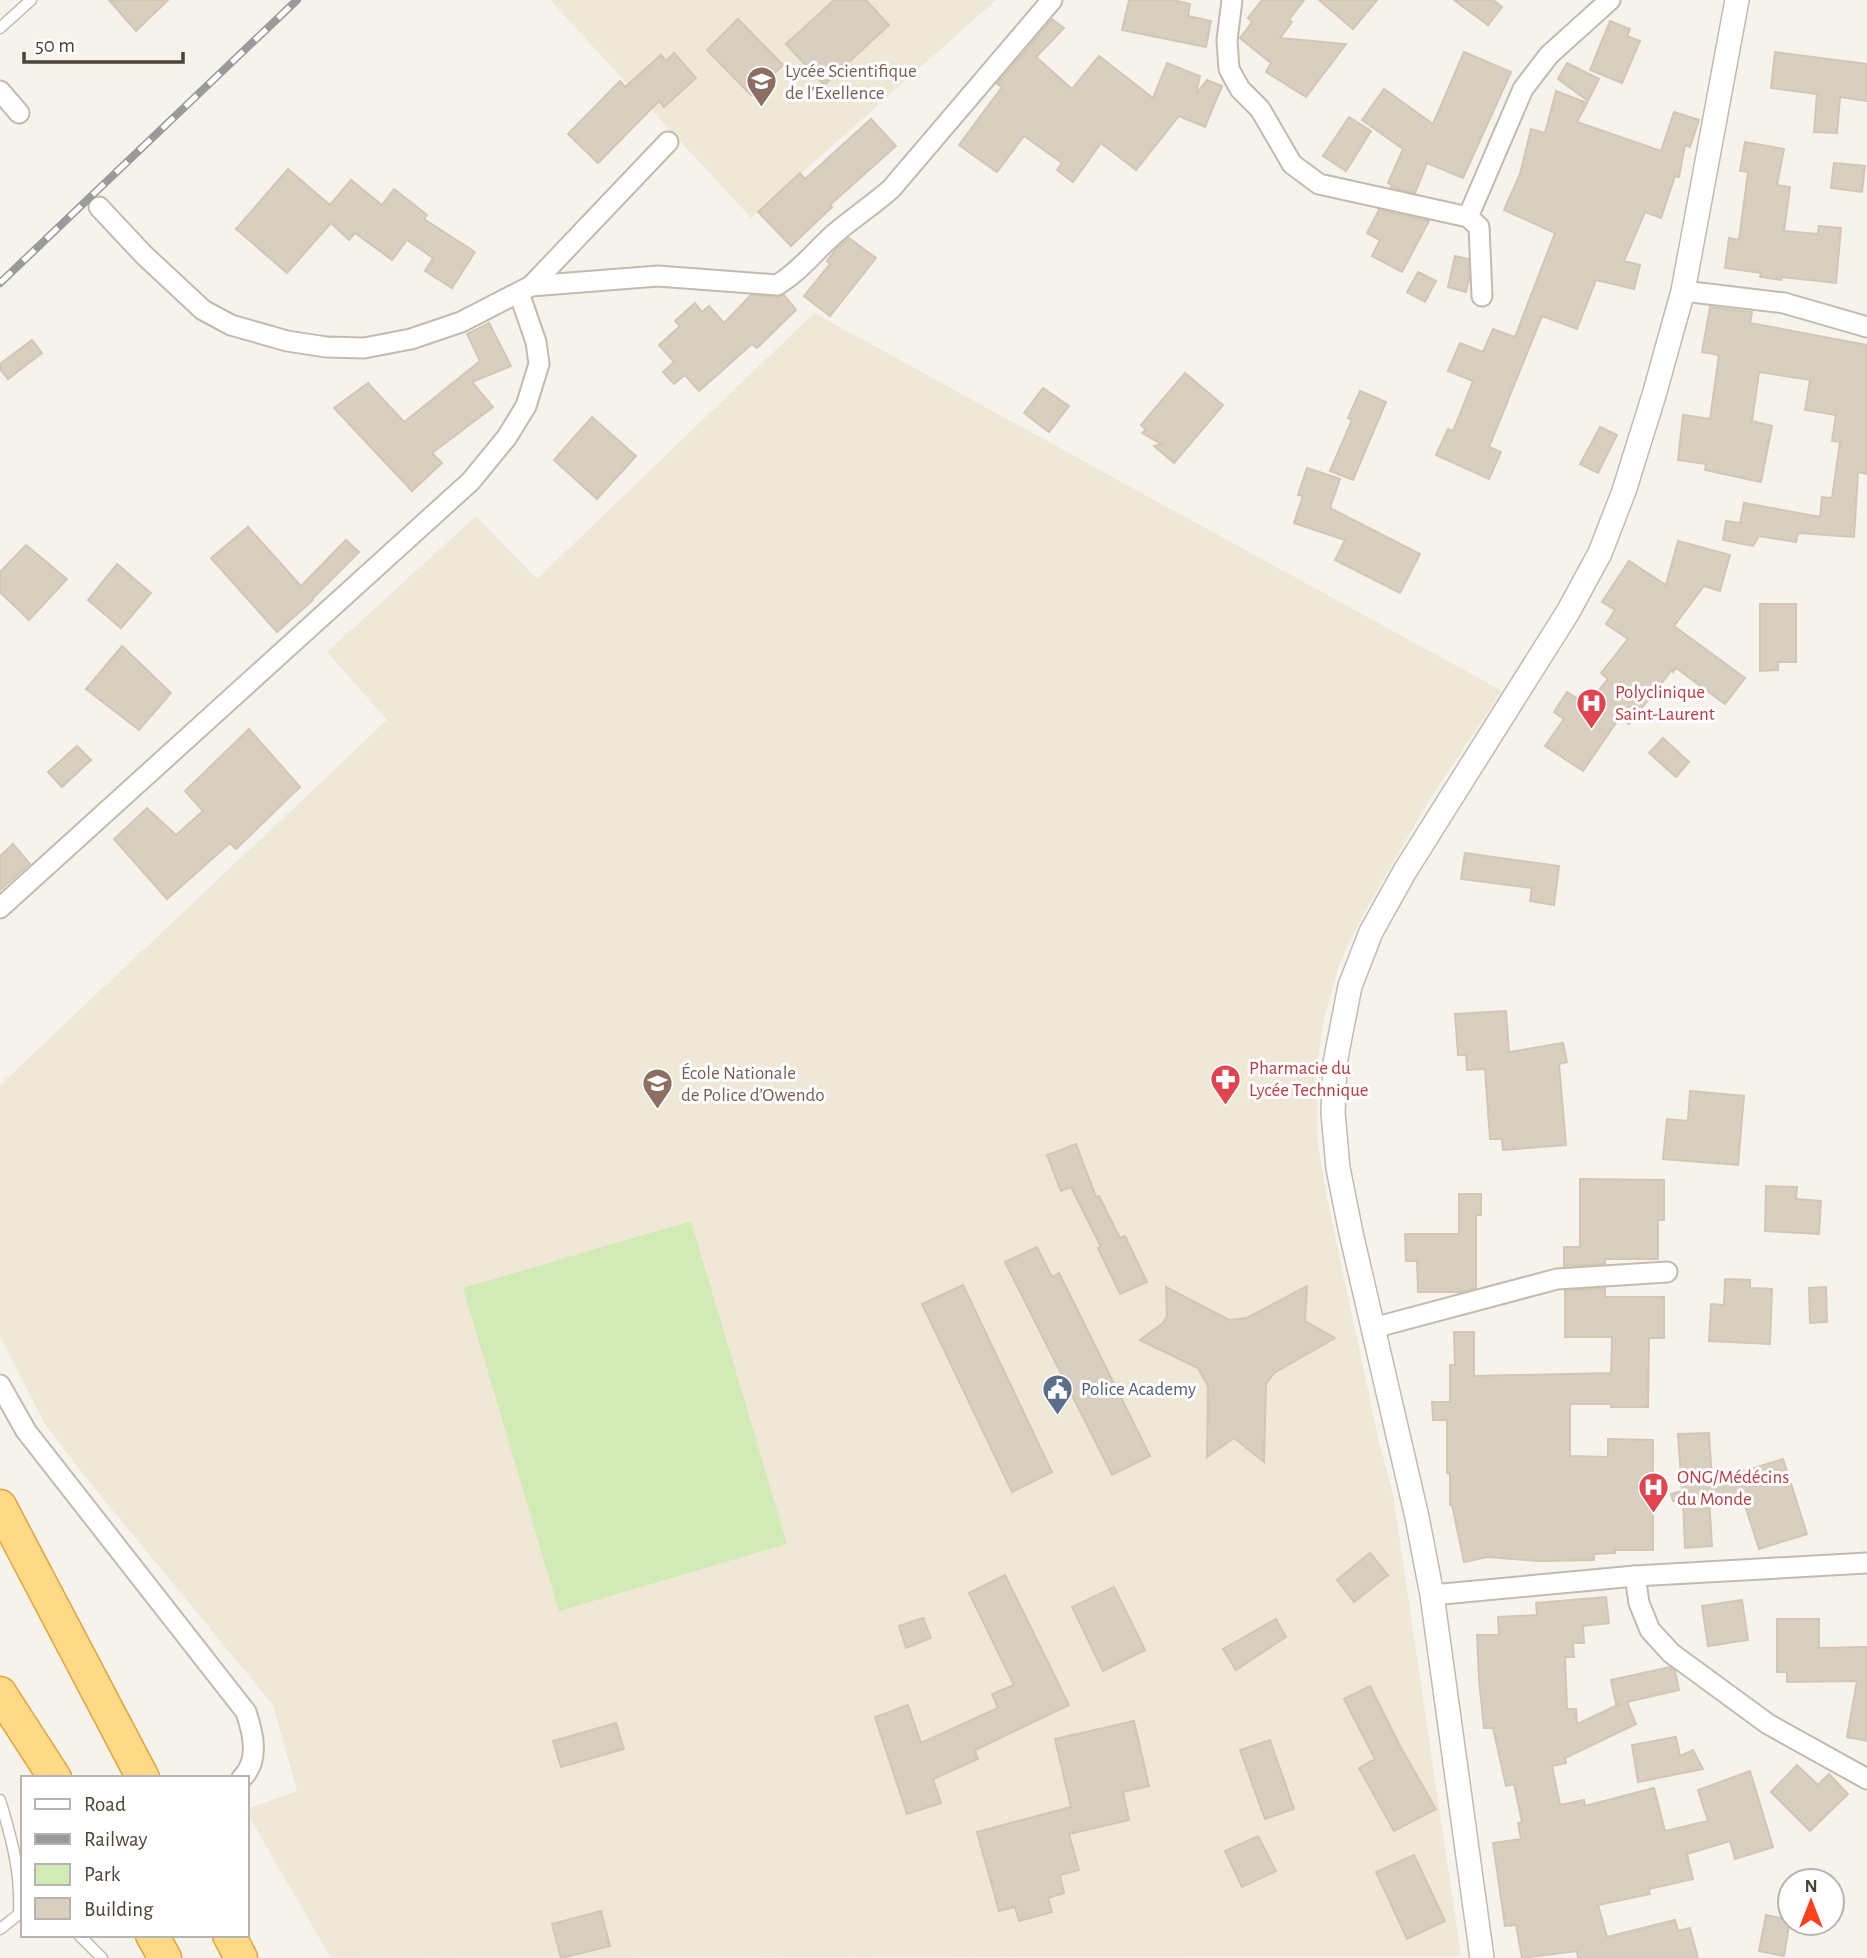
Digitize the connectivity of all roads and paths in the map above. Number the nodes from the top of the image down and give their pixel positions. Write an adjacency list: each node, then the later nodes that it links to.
1 (31, 0): 6 (lane)
2 (1052, 0): 12 (street)
3 (1232, 0): 11 (street)
4 (1610, 0): 11 (street)
5 (1737, 0): 13 (street)
6 (0, 28)
7 (0, 91): 8 (street)
8 (19, 113)
9 (668, 142): 12 (street)
10 (99, 207): 12 (street)
11 (1468, 217): 14 (street)
12 (525, 290): 16 (street)
13 (1683, 291): 15 (street); 18 (street)
14 (1482, 296)
15 (1867, 327)
16 (0, 908)
17 (1667, 1272): 18 (street)
18 (1373, 1328): 23 (street)
19 (0, 1385): 27 (street)
20 (0, 1506): 26 (highway)
21 (1867, 1563): 22 (street)
22 (1634, 1576): 23 (street); 28 (street)
23 (1432, 1595): 38 (street)
24 (0, 1693): 25 (highway)
25 (54, 1776)
26 (142, 1776)
27 (243, 1776)
28 (1867, 1779)
29 (0, 1800): 30 (lane)
30 (21, 1914): 31 (lane)
31 (0, 1929)
32 (81, 1937): 35 (lane)
33 (153, 1937): 36 (highway)
34 (230, 1937): 37 (highway)
35 (102, 1958)
36 (165, 1958)
37 (242, 1958)
38 (1482, 1958)

